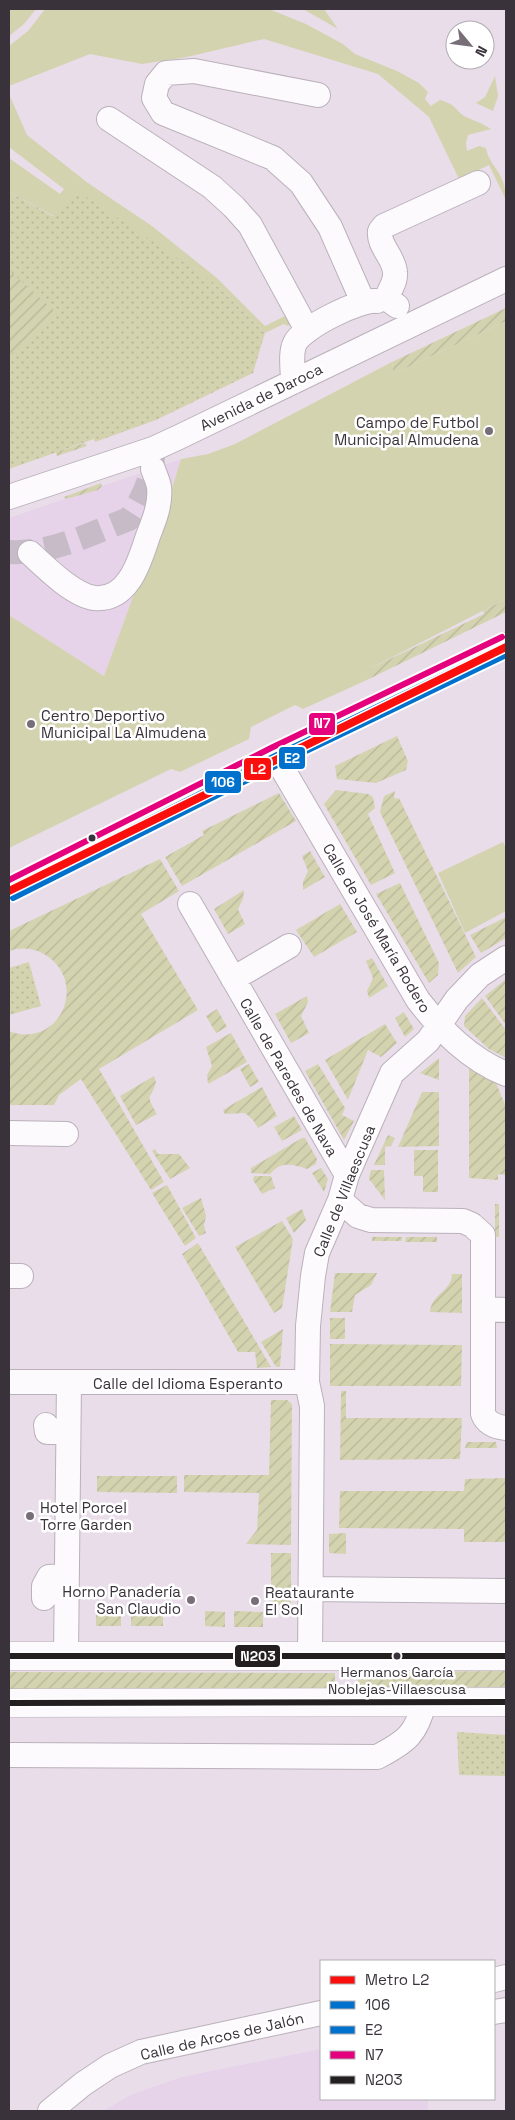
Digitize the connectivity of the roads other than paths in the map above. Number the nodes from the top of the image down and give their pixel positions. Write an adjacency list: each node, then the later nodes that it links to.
1 (318, 95): 5 (street)
2 (109, 119): 8 (street)
3 (478, 183): 6 (street)
4 (506, 279): 7 (street, Avenida de Daroca)
5 (363, 302): 6 (street); 8 (street)
6 (397, 306): 7 (street)
7 (429, 315): 9 (street, Avenida de Daroca)
8 (307, 330): 9 (street)
9 (293, 382): 11 (street, Avenida de Daroca)
10 (153, 469): 12 (street)
11 (9, 497)
12 (30, 553)
13 (506, 645): 14 (street)
14 (275, 756): 15 (street); 20 (street, Calle de José María Rodero)
15 (9, 890)
16 (190, 904): 19 (street, Calle de Paredes de Nava)
17 (289, 946): 19 (street)
18 (506, 958): 20 (street, Calle de Villaescusa)
19 (233, 979): 24 (street, Calle de Paredes de Nava)
20 (438, 1026): 21 (street, Calle de José María Rodero); 24 (street, Calle de Villaescusa)
21 (506, 1074)
22 (9, 1133): 23 (street)
23 (66, 1134)
24 (347, 1175): 25 (street, Calle de Villaescusa)
25 (340, 1200): 26 (street); 30 (street, Calle de Villaescusa)
26 (483, 1309): 27 (street); 32 (street)
27 (506, 1310)
28 (9, 1382): 29 (street, Calle del Idioma Esperanto)
29 (69, 1382): 30 (street, Calle del Idioma Esperanto); 33 (street)
30 (307, 1382): 35 (street, Calle de Villaescusa)
31 (46, 1425): 33 (street)
32 (506, 1428)
33 (68, 1432): 34 (street)
34 (66, 1576): 37 (street); 38 (street)
35 (310, 1589): 36 (street); 40 (street, Calle de Villaescusa)
36 (506, 1591)
37 (44, 1598)
38 (66, 1655): 39 (main road); 40 (main road)
39 (9, 1656)
40 (310, 1656): 41 (main road)
41 (506, 1656)
42 (424, 1702): 43 (main road); 44 (main road); 45 (street)
43 (506, 1702)
44 (9, 1703)
45 (9, 1755)
46 (320, 2014): 47 (street, Calle de Arcos de Jalón)
47 (50, 2111)

